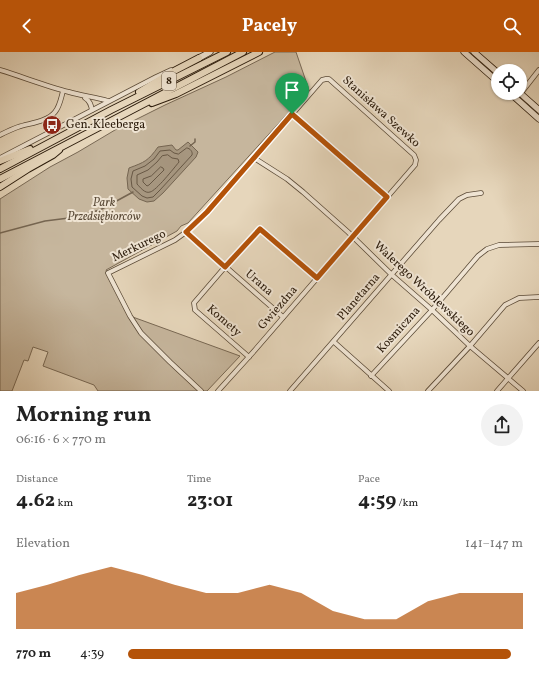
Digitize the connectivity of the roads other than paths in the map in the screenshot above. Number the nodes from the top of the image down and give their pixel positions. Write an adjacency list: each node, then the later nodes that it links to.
1 (210, 52): 7 (main road)
2 (227, 52): 22 (highway, 8)
3 (242, 52): 23 (highway, 8)
4 (259, 52): 23 (highway)
5 (464, 52): 9 (main road)
6 (474, 52): 8 (main road)
7 (199, 58): 20 (street); 22 (highway)
8 (483, 60): 9 (main road); 10 (main road)
9 (478, 64): 13 (main road)
10 (491, 67)
11 (0, 70): 16 (street)
12 (539, 70): 15 (street)
13 (491, 76)
14 (326, 79): 25 (street, Merkurego); 37 (street, Stanisława Szewko)
15 (527, 85)
16 (63, 91): 17 (street); 27 (street)
17 (83, 96): 20 (street); 21 (street)
18 (527, 99): 24 (main road)
19 (518, 100): 26 (main road)
20 (108, 101): 21 (street)
21 (92, 110): 30 (street)
22 (111, 110): 28 (highway, 8)
23 (131, 110): 29 (highway, 8)
24 (539, 110)
25 (292, 114): 31 (street, Merkurego); 37 (street)
26 (539, 119)
27 (0, 135)
28 (58, 139): 32 (highway); 33 (highway, 8)
29 (65, 145): 34 (highway, 8); 35 (highway)
30 (0, 158)
31 (254, 158): 38 (street, Merkurego); 39 (street, Walerego Wróblewskiego)
32 (0, 162)
33 (0, 169)
34 (0, 178)
35 (0, 187)
36 (482, 193): 42 (street, Planetarna)
37 (387, 197): 39 (street, Stanisława Szewko)
38 (186, 232): 41 (street, Urana); 53 (street, Merkurego)
39 (353, 237): 42 (street, Walerego Wróblewskiego); 43 (street, Gwiezdna)
40 (539, 244): 45 (street, Kosmiczna)
41 (225, 267): 43 (street, Komety); 46 (street, Urana); 50 (street, Komety)
42 (392, 275): 45 (street, Walerego Wróblewskiego); 47 (street, Planetarna)
43 (317, 278): 46 (street, Gwiezdna)
44 (539, 297): 49 (street)
45 (432, 310): 49 (street, Walerego Wróblewskiego); 51 (street, Kosmiczna)
46 (283, 317): 50 (street, Gwiezdna)
47 (334, 342): 51 (street); 55 (street, Planetarna)
48 (539, 343): 52 (street)
49 (470, 346): 52 (street, Walerego Wróblewskiego); 57 (street)
50 (249, 357): 54 (street, Gwiezdna)
51 (371, 376): 56 (street)
52 (509, 378): 58 (street); 59 (street, Walerego Wróblewskiego)
53 (201, 391)
54 (218, 391)
55 (290, 391)
56 (389, 391)
57 (428, 391)
58 (497, 391)
59 (523, 391)

